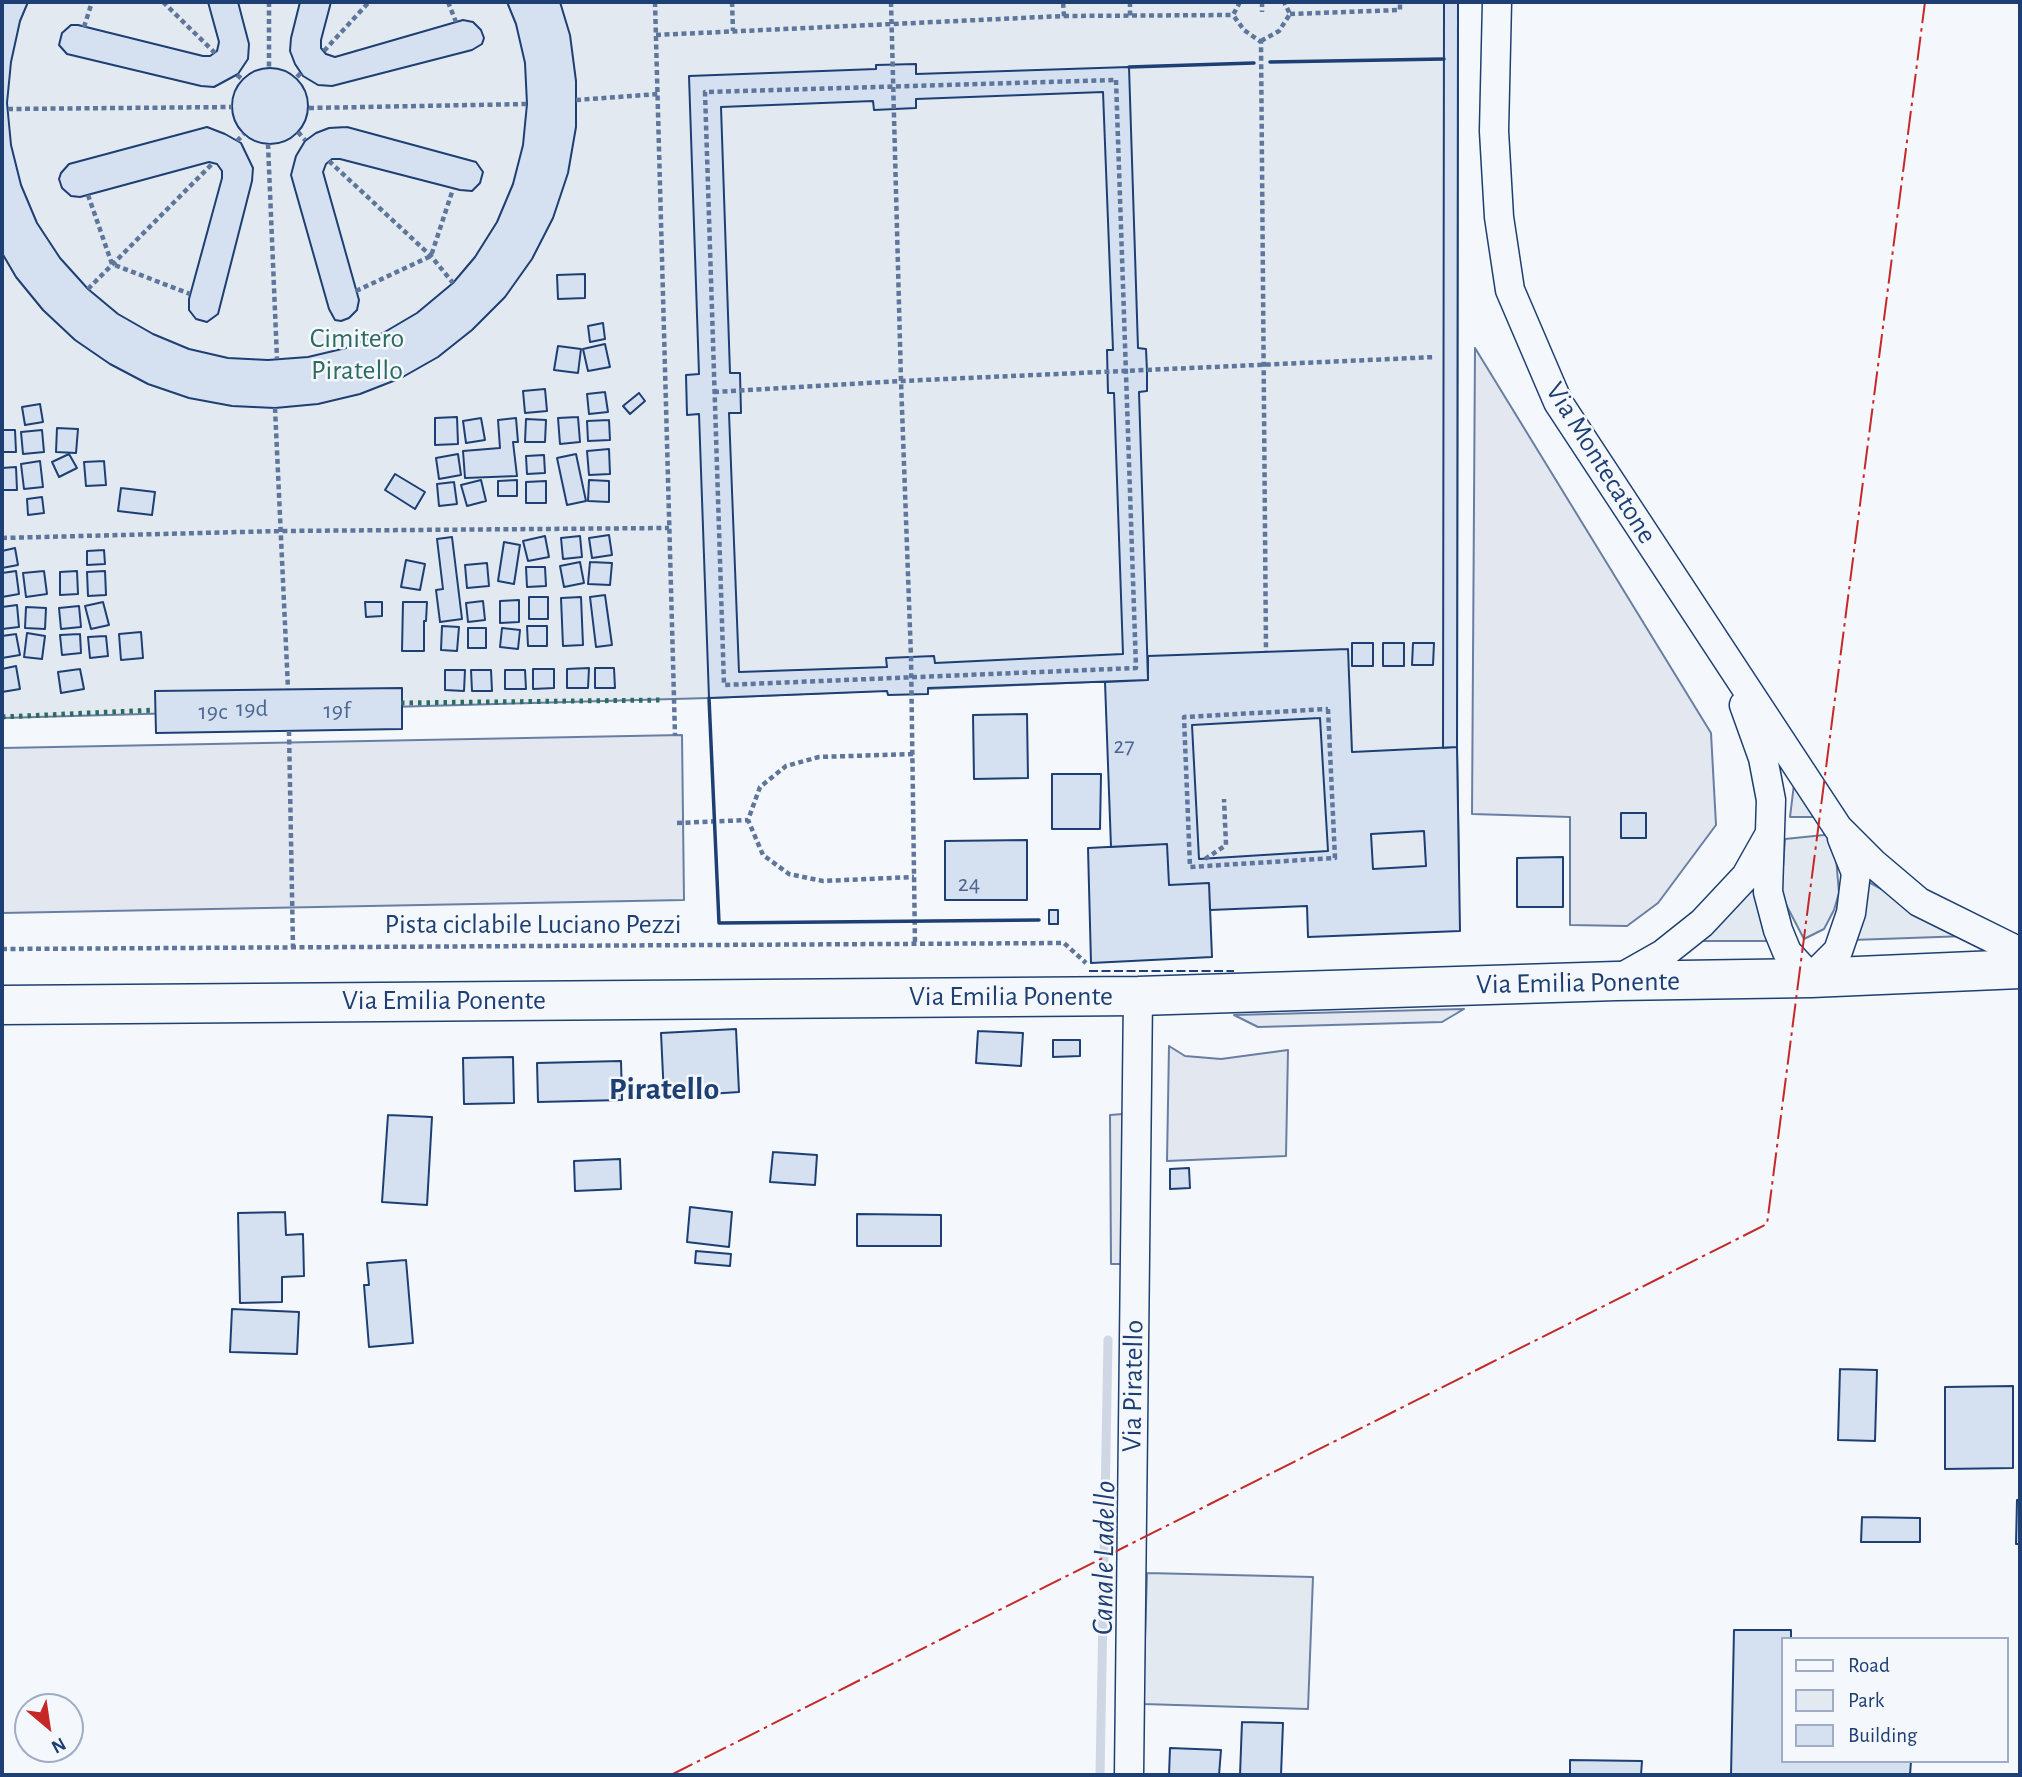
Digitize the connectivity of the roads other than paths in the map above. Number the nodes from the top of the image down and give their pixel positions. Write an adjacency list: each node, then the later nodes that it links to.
1 (1497, 2): 2 (street, Via Montecatone)
2 (1727, 660): 3 (street, Via Montecatone); 4 (street, Via Montecatone)
3 (1838, 828): 5 (street, Via Montecatone); 7 (street, Via Montecatone)
4 (1771, 831): 7 (street, Via Montecatone); 8 (street)
5 (2020, 951)
6 (2020, 968): 7 (main road, Via Emilia Ponente)
7 (1811, 978): 8 (main road, Via Emilia Ponente)
8 (1616, 981): 9 (main road, Via Emilia Ponente)
9 (1138, 996): 10 (main road, Via Emilia Ponente); 11 (street, Via Piratello)
10 (2, 1005)
11 (1129, 1775)

